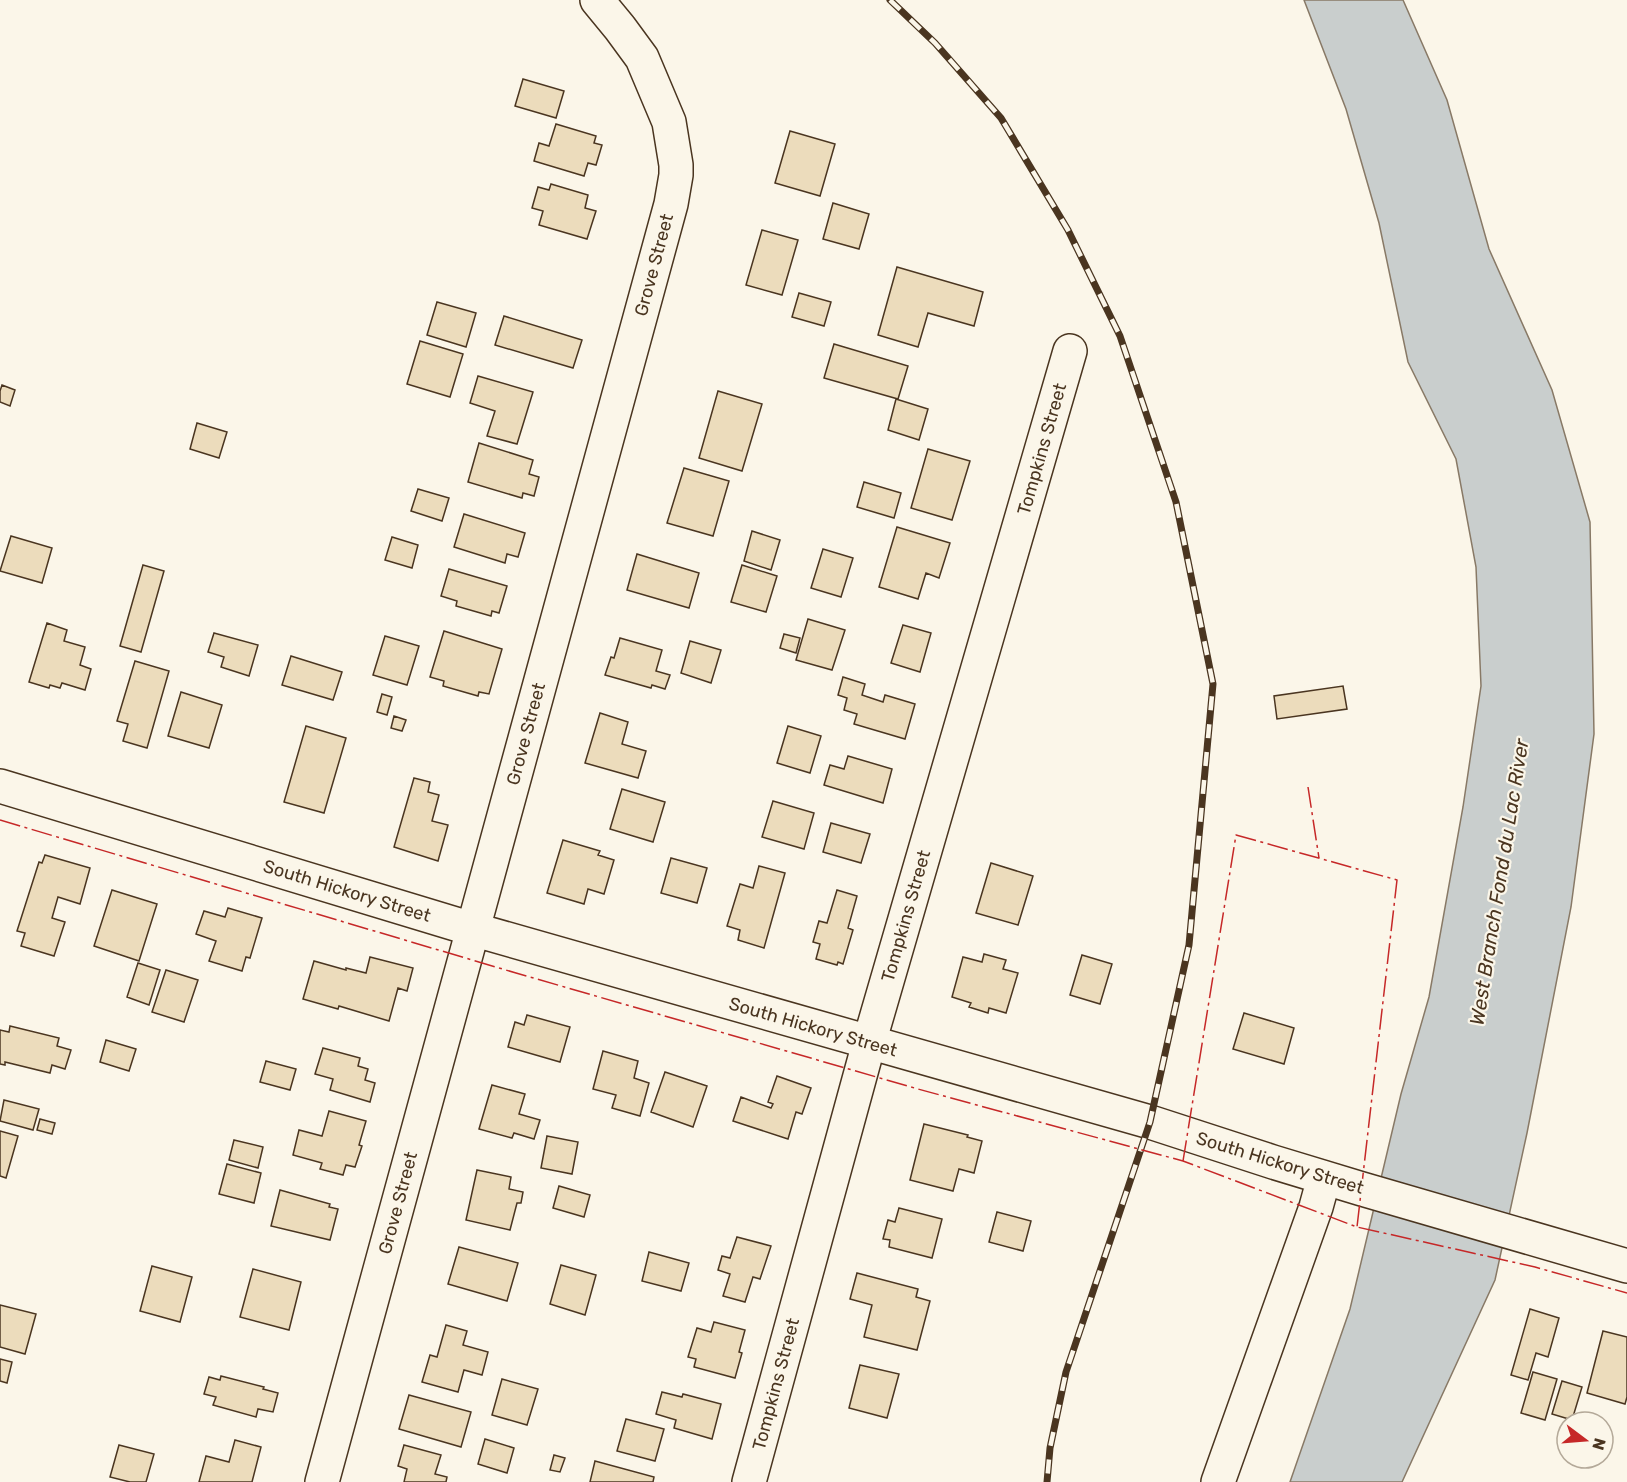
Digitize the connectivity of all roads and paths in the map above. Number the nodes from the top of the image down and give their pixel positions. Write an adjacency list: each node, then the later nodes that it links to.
1 (597, 0): 4 (street, Grove Street)
2 (1070, 351): 5 (street, Tompkins Street)
3 (0, 786): 4 (street, South Hickory Street)
4 (472, 929): 5 (street, South Hickory Street); 8 (street, Grove Street)
5 (869, 1043): 6 (street, South Hickory Street); 9 (street, Tompkins Street)
6 (1324, 1178): 7 (street, South Hickory Street); 10 (street)
7 (1627, 1266)
8 (322, 1482)
9 (749, 1482)
10 (1218, 1482)

